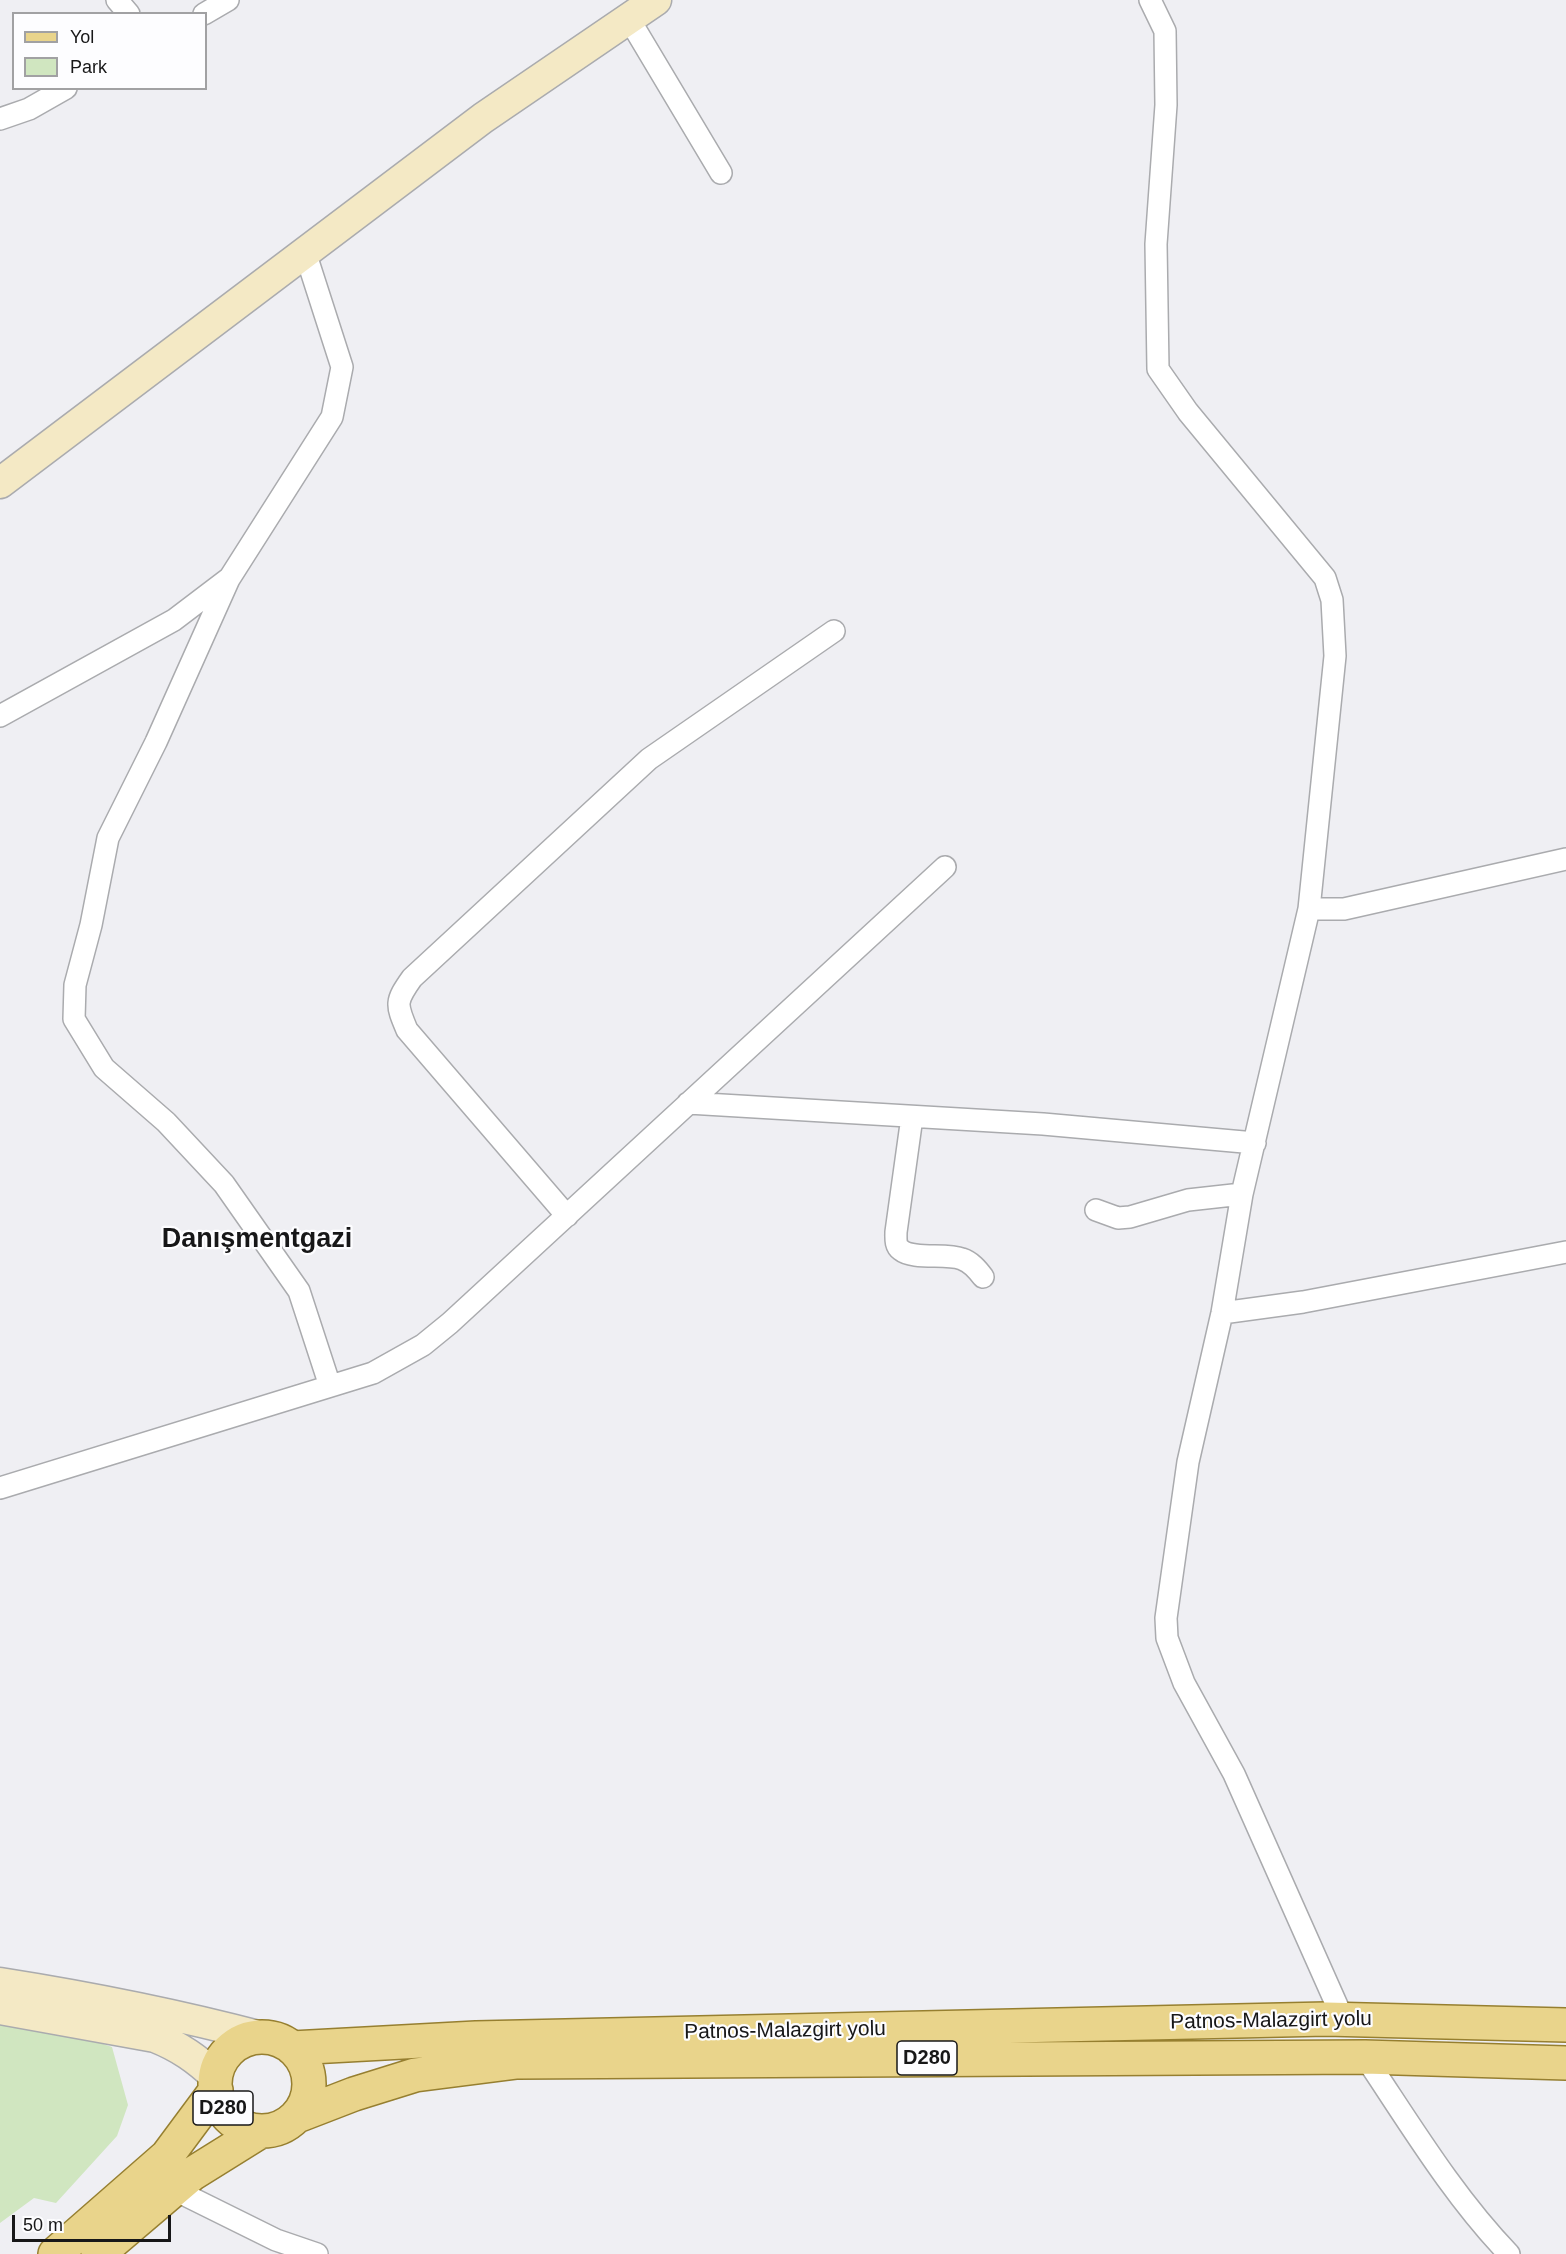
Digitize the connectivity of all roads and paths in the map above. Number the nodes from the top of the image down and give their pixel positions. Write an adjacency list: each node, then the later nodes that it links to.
1 (117, 0): 5 (street)
2 (228, 0): 6 (street)
3 (656, 0): 7 (street)
4 (1150, 0): 18 (street)
5 (127, 12)
6 (207, 12)
7 (629, 18): 10 (street); 11 (street)
8 (62, 90): 9 (street)
9 (0, 119)
10 (721, 173)
11 (305, 252): 12 (street); 13 (street)
12 (0, 483)
13 (229, 579): 15 (street); 28 (street)
14 (834, 631): 24 (street)
15 (0, 716)
16 (1566, 860): 18 (street)
17 (945, 867): 19 (street)
18 (1309, 909): 21 (street)
19 (688, 1103): 20 (street); 24 (street)
20 (912, 1117): 21 (street); 26 (street)
21 (1255, 1143): 22 (street)
22 (1242, 1194): 23 (street); 27 (street)
23 (1096, 1210)
24 (567, 1216): 28 (street)
25 (1566, 1252): 27 (street)
26 (983, 1277)
27 (1222, 1313): 32 (street)
28 (330, 1386): 29 (street)
29 (0, 1488)
30 (0, 1983): 34 (street)
31 (0, 2009): 38 (street)
32 (1343, 2019): 33 (main road, Patnos-Malazgirt yolu / D280); 35 (main road, Patnos-Malazgirt yolu / D280)
33 (1566, 2025)
34 (262, 2037): 35 (main road, D280); 38 (main road, D280)
35 (292, 2048): 39 (main road)
36 (1365, 2057): 37 (main road, D280); 39 (main road, D280); 45 (street)
37 (1566, 2063)
38 (216, 2084): 40 (main road, D280); 42 (main road, D280)
39 (297, 2116): 40 (main road, D280)
40 (261, 2131): 41 (main road, D280)
41 (173, 2189): 43 (main road, D280); 44 (street)
42 (55, 2254)
43 (98, 2254)
44 (317, 2254)
45 (1509, 2254)

